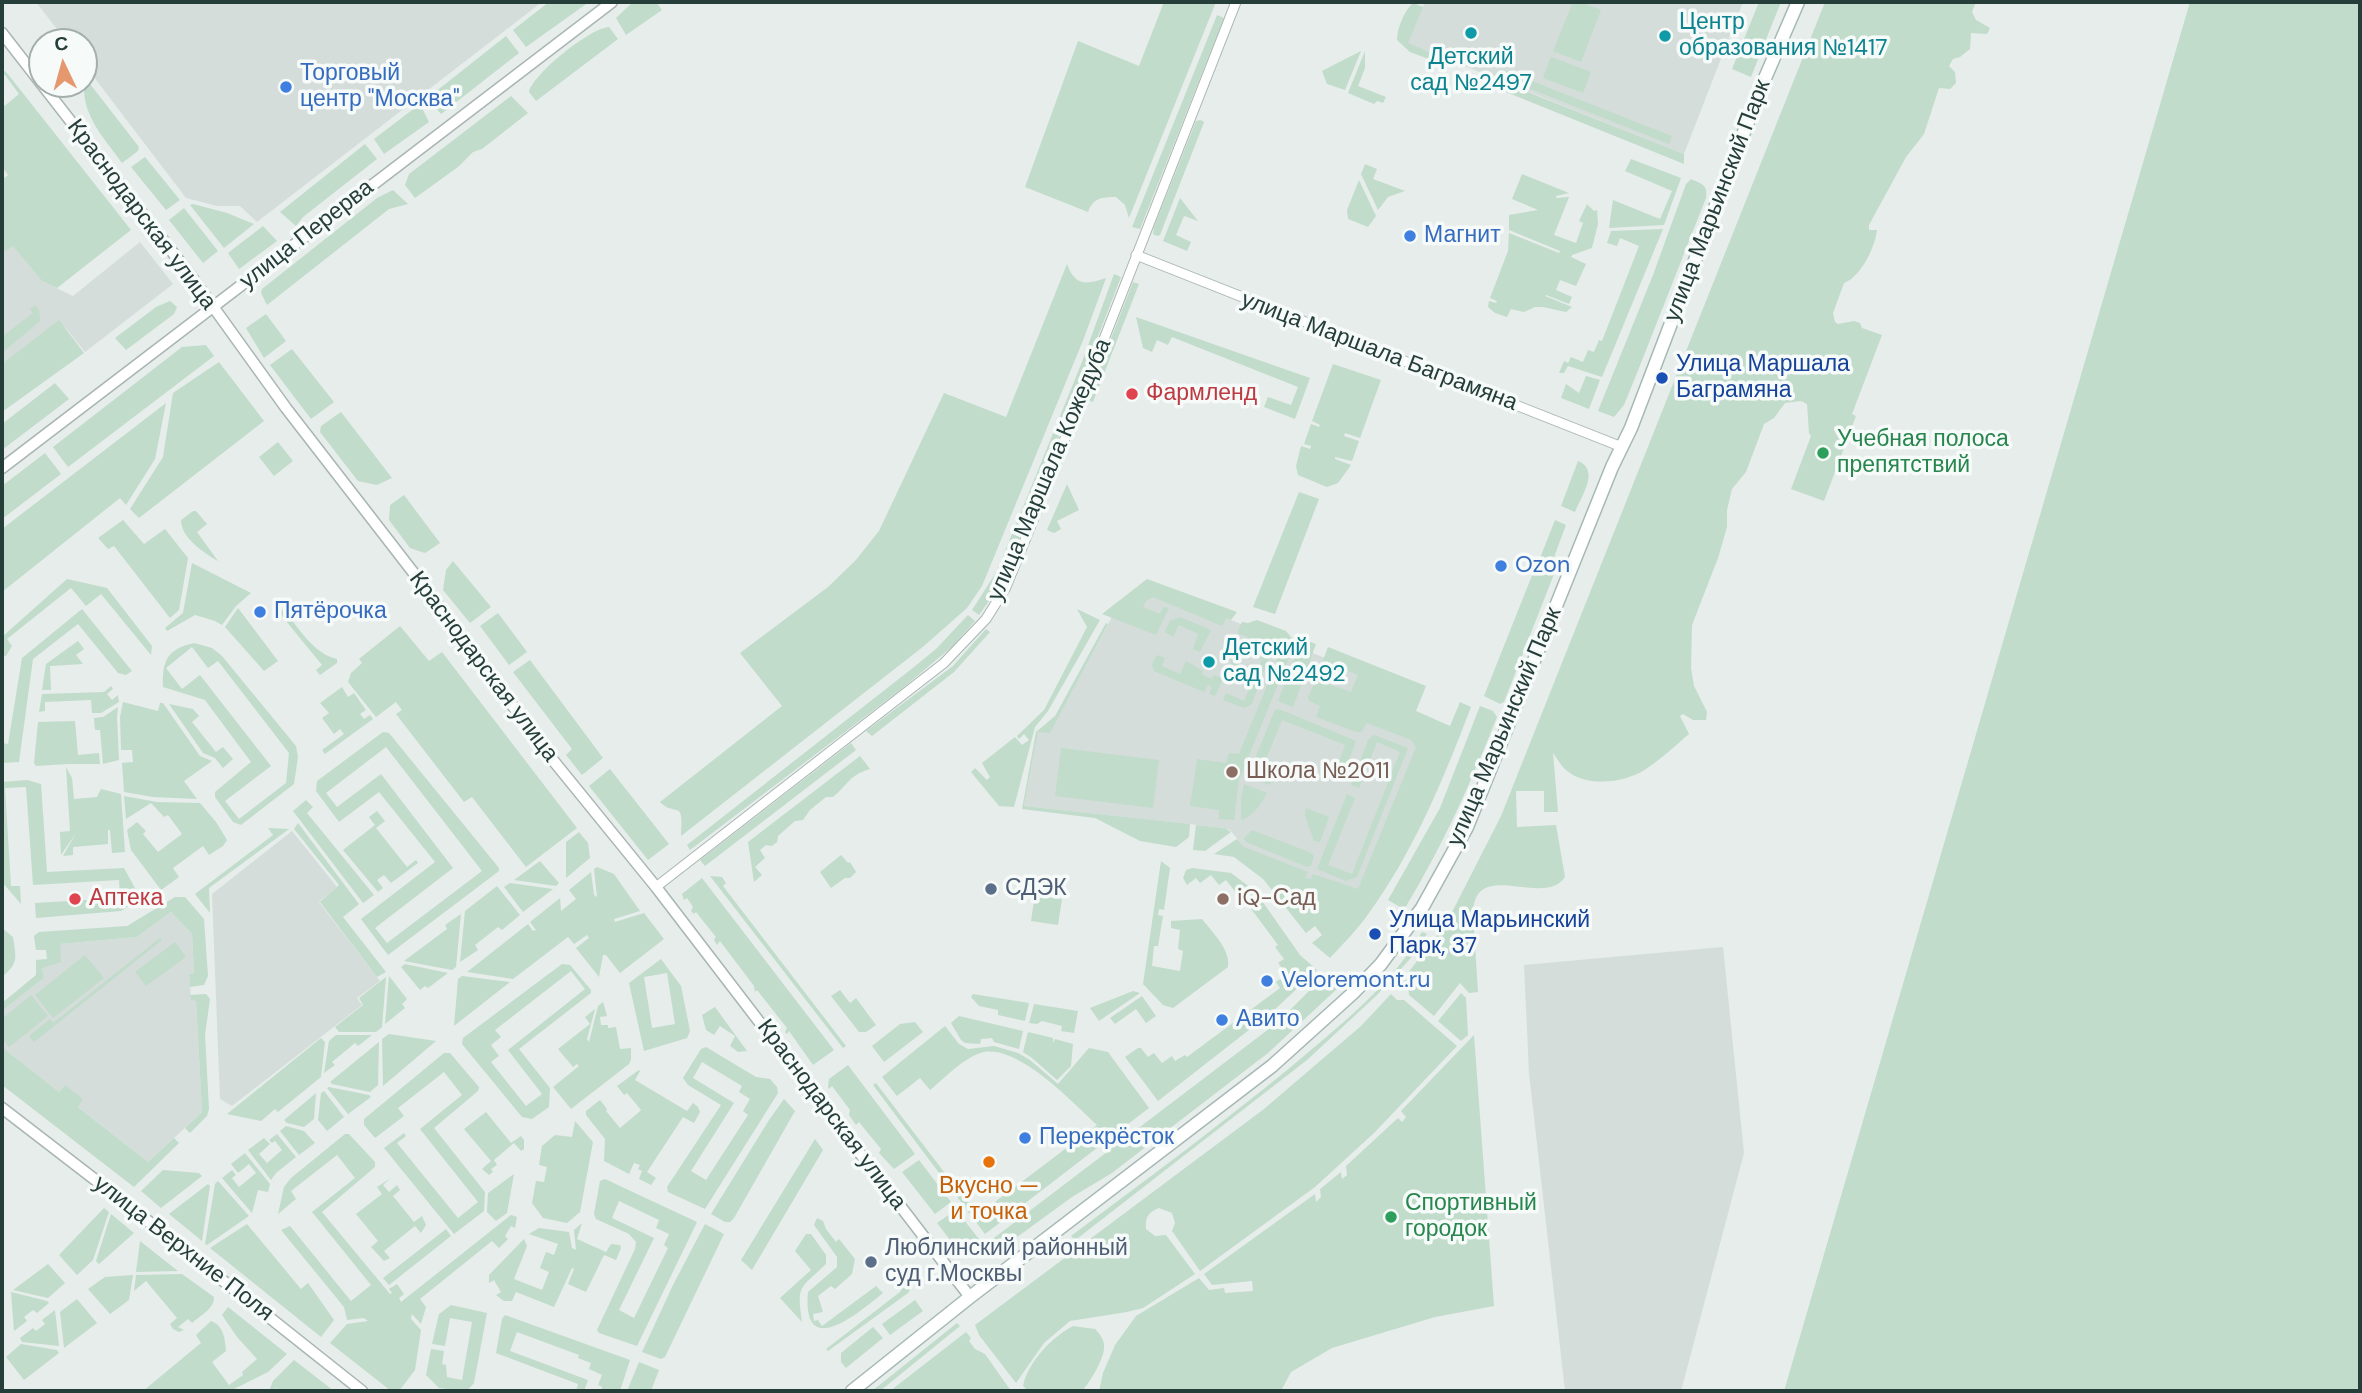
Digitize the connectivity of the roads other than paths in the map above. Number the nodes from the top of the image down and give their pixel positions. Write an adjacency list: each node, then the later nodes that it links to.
1 (612, 2): 6 (street, улица Перерва)
2 (1236, 2): 5 (street, улица Маршала Кожедуба)
3 (1798, 2): 7 (main road, улица Марьинский Парк)
4 (3, 36): 6 (street, Краснодарская улица)
5 (1136, 255): 7 (street, улица Маршала Баграмяна); 9 (street, улица Маршала Кожедуба)
6 (211, 307): 8 (street, улица Перерва); 9 (street, Краснодарская улица)
7 (1622, 447): 11 (main road, улица Марьинский Парк)
8 (2, 468)
9 (656, 887): 11 (street, Краснодарская улица)
10 (2, 1108): 12 (street, улица Верхние Поля)
11 (970, 1297): 13 (main road, улица Марьинский Парк)
12 (362, 1391)
13 (852, 1391)

